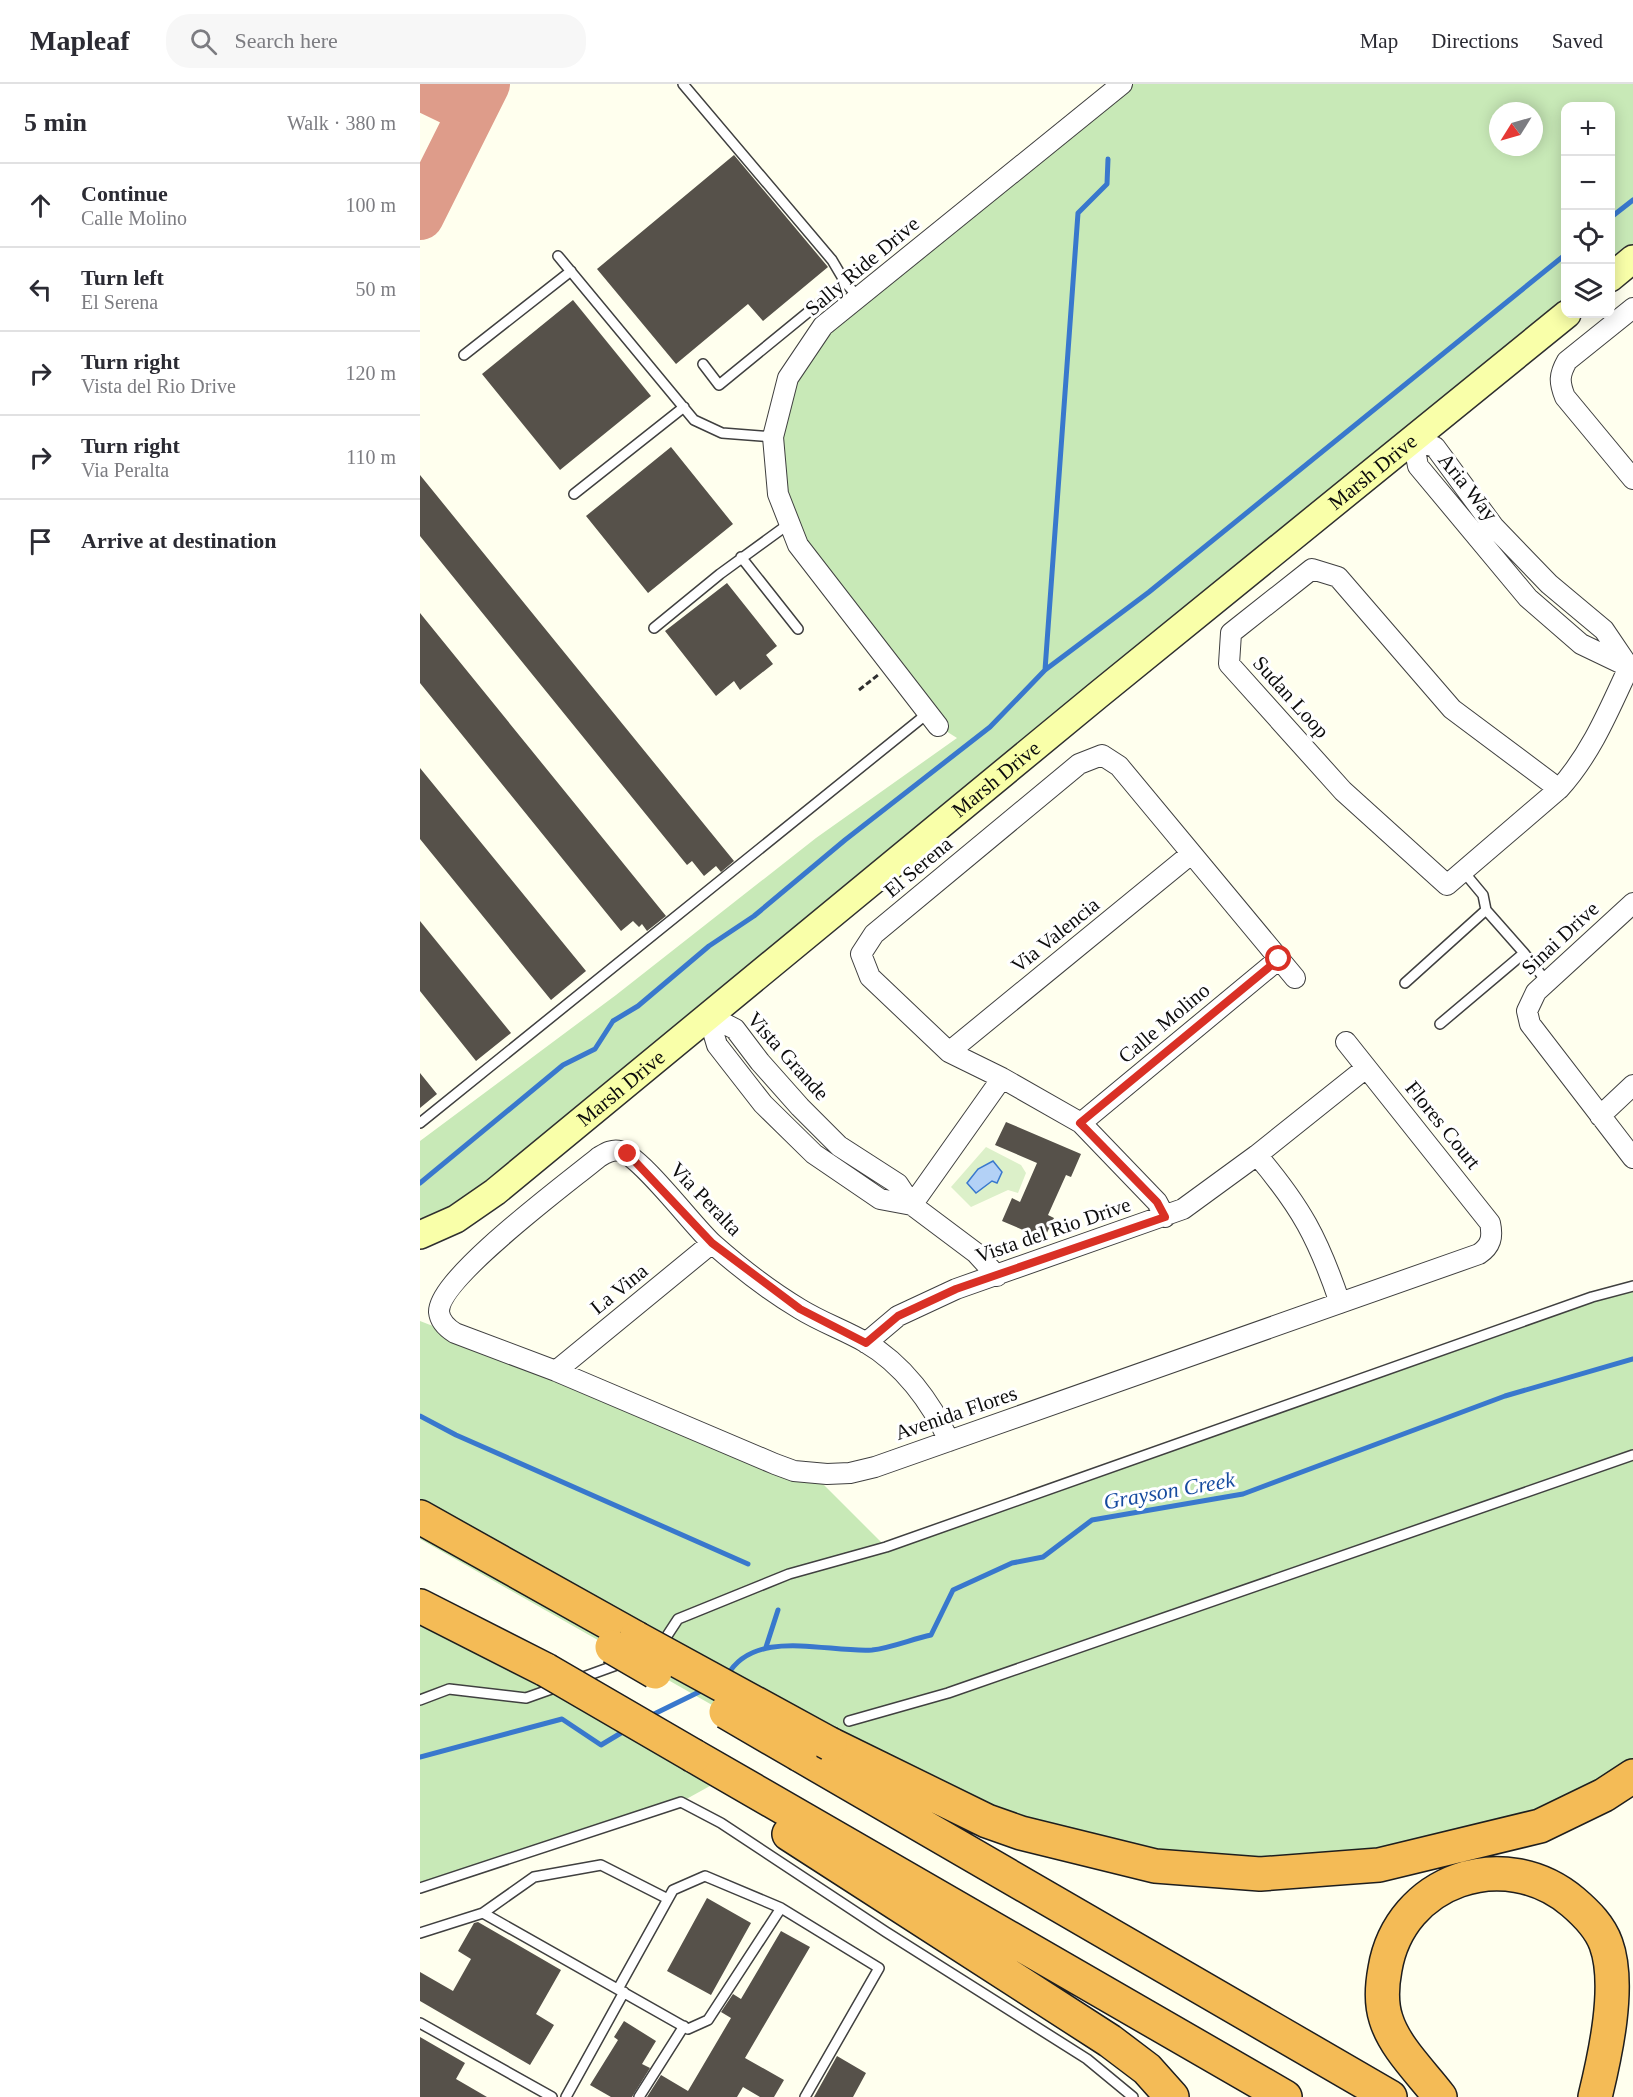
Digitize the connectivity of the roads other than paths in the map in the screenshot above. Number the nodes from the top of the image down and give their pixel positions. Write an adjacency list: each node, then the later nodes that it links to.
1 (683, 84): 7 (lane)
2 (1122, 84): 8 (street, Sally Ride Drive)
3 (558, 256): 5 (lane)
4 (1633, 260): 6 (street)
5 (571, 271): 11 (lane); 13 (lane)
6 (1615, 275)
7 (845, 282): 8 (lane); 12 (lane)
8 (859, 298): 14 (street, Sally Ride Drive)
9 (1633, 308): 16 (street)
10 (1562, 318): 15 (street, Marsh Drive)
11 (464, 355)
12 (703, 364)
13 (684, 407): 14 (lane); 17 (lane)
14 (773, 437): 18 (street, Sally Ride Drive)
15 (1413, 440): 22 (street, Aria Way); 34 (street, Marsh Drive)
16 (1633, 479)
17 (574, 494)
18 (790, 523): 19 (lane); 23 (street, Sally Ride Drive)
19 (741, 557): 20 (lane); 21 (lane)
20 (654, 628)
21 (798, 629)
22 (1631, 668): 24 (street, Sudan Loop)
23 (933, 719): 42 (lane)
24 (1559, 789): 26 (street, Sudan Loop); 26 (street, Sudan Loop)
25 (1191, 854): 30 (street, El Serena); 37 (street, Via Valencia); 37 (street, El Serena)
26 (1463, 871): 28 (lane)
27 (1633, 903): 32 (street, Sinai Drive)
28 (1486, 910): 29 (lane); 33 (lane)
29 (1524, 953): 32 (lane); 35 (lane)
30 (1279, 959): 31 (street, El Serena); 43 (street, Calle Molino)
31 (1295, 978)
32 (1547, 982): 41 (street, Sinai Drive)
33 (1405, 983)
34 (708, 1015): 46 (street, Vista Grande); 48 (street, Marsh Drive)
35 (1440, 1024)
36 (1346, 1042): 38 (street, Flores Court)
37 (949, 1052): 39 (street, El Serena)
38 (1366, 1068): 44 (street, Vista del Rio Drive); 49 (street, Flores Court)
39 (1002, 1078): 43 (street, El Serena); 46 (street)
40 (1633, 1085): 41 (street)
41 (1600, 1116): 45 (street, Sinai Drive)
42 (420, 1123)
43 (1080, 1123): 47 (street, El Serena)
44 (1257, 1155): 47 (street, Vista del Rio Drive); 53 (street)
45 (1633, 1158)
46 (912, 1205): 51 (street, Vista Grande)
47 (1165, 1217): 51 (street, Vista del Rio Drive)
48 (420, 1235)
49 (1491, 1242): 53 (street, Avenida Flores)
50 (712, 1243): 54 (street, Via Peralta); 55 (street, Via Peralta); 56 (street, La Vina)
51 (997, 1276): 55 (street, Vista del Rio Drive)
52 (1633, 1286): 63 (lane)
53 (1340, 1303): 57 (street, Avenida Flores)
54 (441, 1317): 56 (street, Avenida Flores)
55 (866, 1343): 57 (street, Via Peralta)
56 (556, 1371): 57 (street, Avenida Flores)
57 (949, 1441)
58 (1633, 1455): 64 (lane)
59 (420, 1517): 62 (highway)
60 (420, 1539): 62 (highway)
61 (420, 1606): 66 (highway, bridge)
62 (624, 1643): 64 (highway, bridge); 84 (highway, bridge)
63 (420, 1700)
64 (839, 1732): 65 (highway)
65 (1633, 1776)
66 (727, 1781): 82 (highway); 83 (highway)
67 (420, 1888): 81 (lane)
68 (668, 1899): 69 (lane); 70 (lane); 73 (lane)
69 (780, 1908): 75 (lane); 80 (lane)
70 (483, 1913): 71 (lane); 73 (lane)
71 (420, 1933)
72 (1633, 1987): 76 (highway)
73 (621, 1991): 75 (lane); 78 (lane)
74 (420, 2022): 77 (lane)
75 (684, 2026): 79 (lane)
76 (1603, 2064): 85 (highway); 86 (highway)
77 (552, 2097)
78 (566, 2097)
79 (639, 2097)
80 (805, 2097)
81 (1133, 2097)
82 (1172, 2097)
83 (1285, 2097)
84 (1390, 2097)
85 (1440, 2097)
86 (1595, 2097)

